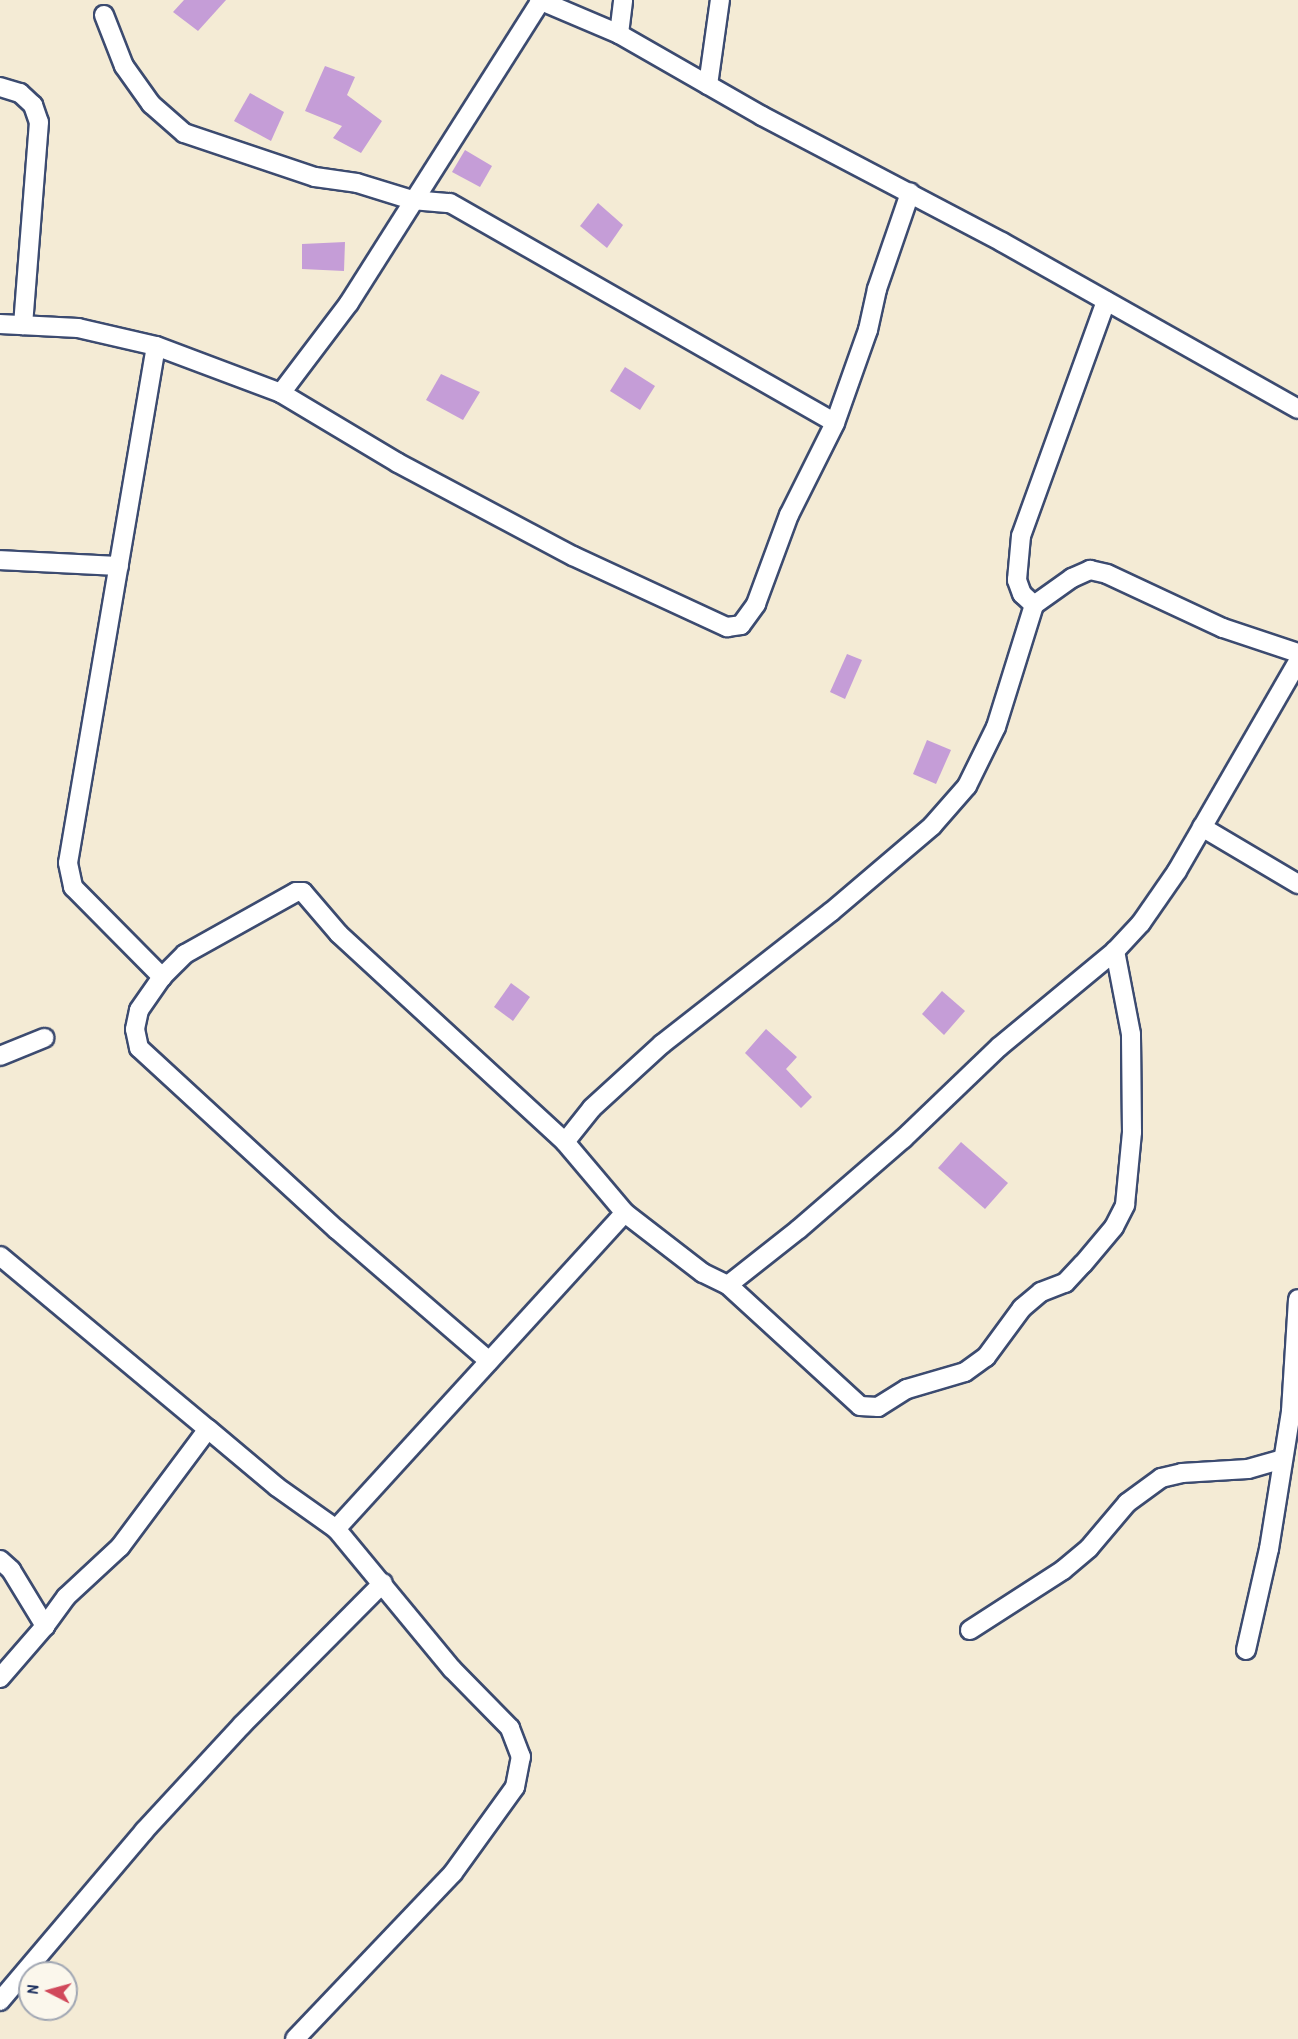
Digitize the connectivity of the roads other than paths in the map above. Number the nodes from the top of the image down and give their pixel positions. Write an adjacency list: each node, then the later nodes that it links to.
1 (540, 0): 5 (street); 9 (street)
2 (623, 0): 5 (street)
3 (720, 0): 6 (street)
4 (104, 15): 9 (street)
5 (619, 34): 6 (street)
6 (708, 85): 8 (street)
7 (0, 87): 12 (street)
8 (910, 193): 10 (street); 16 (street)
9 (412, 200): 14 (street); 16 (street)
10 (1106, 301): 15 (street); 19 (street)
11 (0, 324): 12 (street)
12 (23, 325): 13 (street)
13 (156, 346): 14 (street); 18 (street)
14 (281, 393): 16 (street)
15 (1298, 409)
16 (835, 423)
17 (0, 560): 18 (street)
18 (119, 566): 25 (street)
19 (1034, 606): 20 (street); 28 (street)
20 (1298, 653)
21 (1298, 661): 22 (street)
22 (1202, 827): 23 (street); 24 (street)
23 (1298, 884)
24 (1115, 951): 31 (street); 31 (street)
25 (162, 977): 28 (street); 33 (street)
26 (44, 1038): 27 (street)
27 (0, 1056)
28 (565, 1142): 29 (street)
29 (625, 1213): 31 (street); 33 (street)
30 (0, 1256): 34 (street)
31 (728, 1285)
32 (1298, 1299): 35 (street)
33 (489, 1361): 36 (street)
34 (208, 1428): 36 (street); 39 (street)
35 (1282, 1459): 40 (street); 41 (street)
36 (336, 1529): 38 (street)
37 (0, 1560): 39 (street)
38 (383, 1583): 43 (street); 44 (street)
39 (45, 1626): 42 (street)
40 (970, 1630)
41 (1246, 1650)
42 (0, 1678)
43 (0, 2001)
44 (296, 2039)

